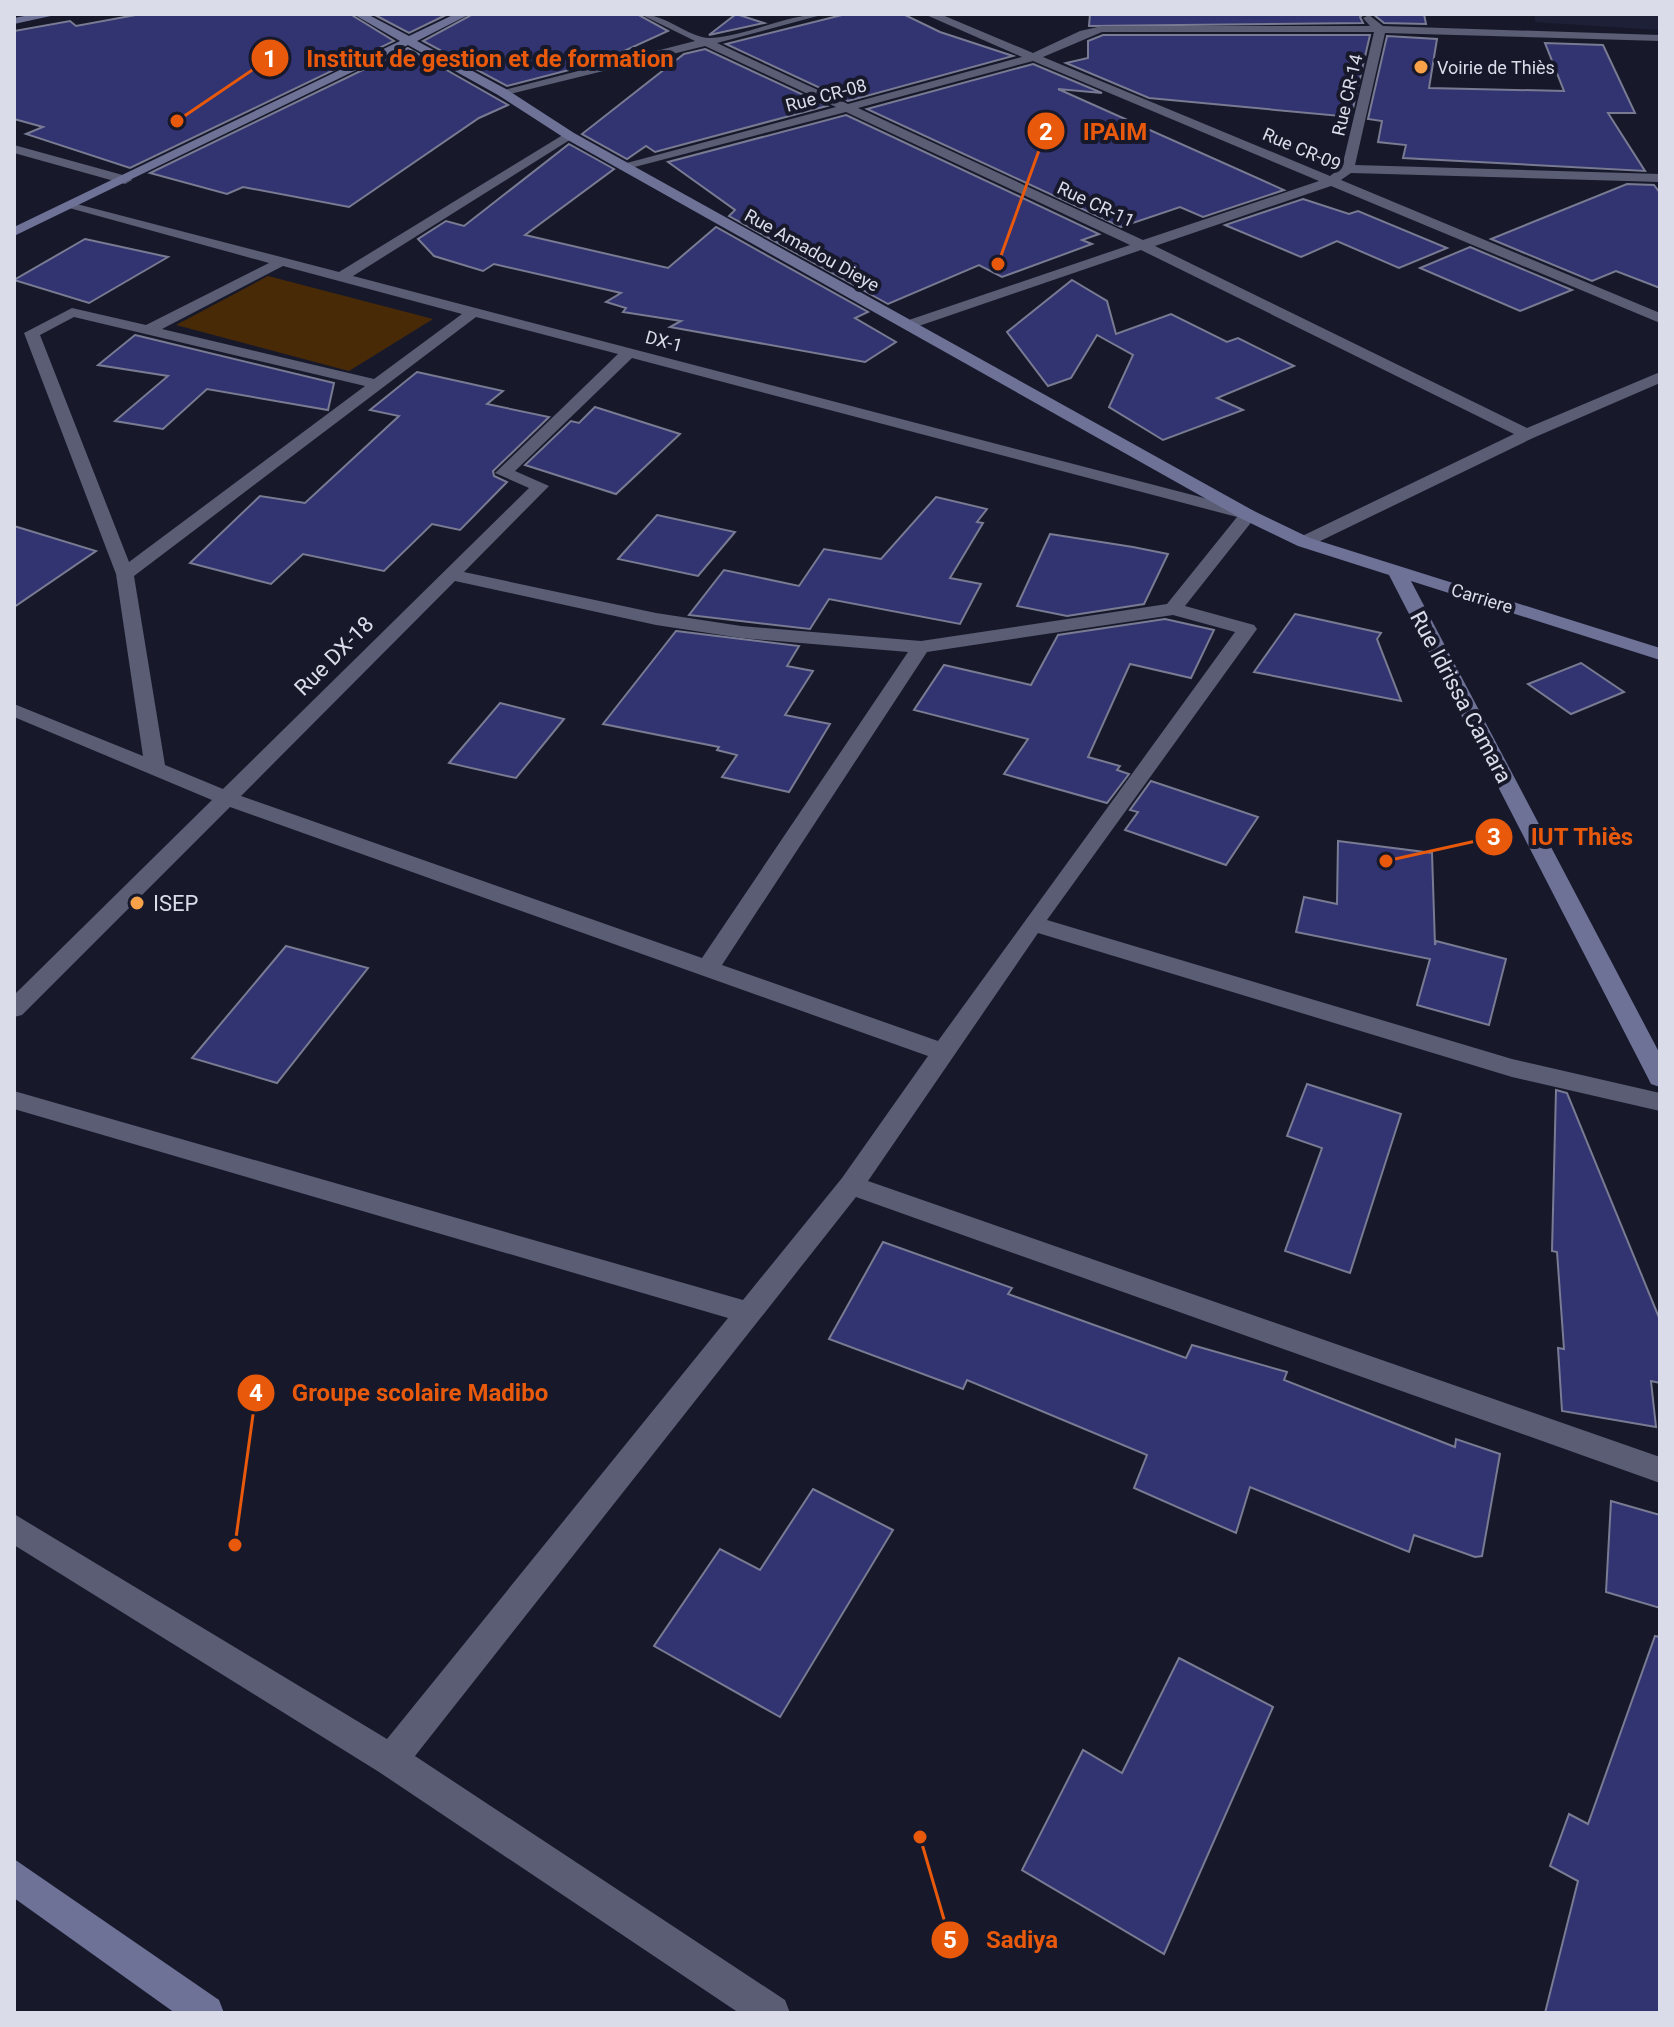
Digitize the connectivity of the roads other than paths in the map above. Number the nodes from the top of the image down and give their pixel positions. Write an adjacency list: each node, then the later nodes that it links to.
1 (54, 14): 9 (street)
2 (359, 14): 13 (street, Rue Amadou Dieye)
3 (464, 14): 13 (street)
4 (646, 14): 14 (street, Rue CR-11)
5 (819, 14): 14 (street)
6 (930, 14): 15 (street, Rue CR-09)
7 (1164, 14): 10 (street)
8 (1365, 14): 11 (street, Rue CR-14)
9 (14, 21)
10 (1160, 28): 11 (street, Rue CR-08); 15 (street, Rue CR-08)
11 (1380, 29): 12 (street, Rue CR-08); 21 (street, Rue CR-14)
12 (1660, 38)
13 (410, 42): 16 (street, Rue Amadou Dieye); 23 (street)
14 (705, 43): 16 (street); 17 (street, Rue CR-11)
15 (1034, 57): 17 (street, Rue CR-08); 24 (street, Rue CR-09)
16 (502, 92): 18 (street, Rue Amadou Dieye)
17 (846, 108): 20 (street, Rue CR-08); 27 (street, Rue CR-11)
18 (570, 136): 20 (street, Rue Amadou Dieye); 29 (street)
19 (14, 149): 23 (street)
20 (628, 167): 32 (street, Rue Amadou Dieye)
21 (1348, 169): 22 (street); 24 (street, Rue CR-14)
22 (1660, 178)
23 (125, 180): 25 (street)
24 (1331, 181): 27 (street, Rue CR-14); 31 (street, Rue CR-09)
25 (69, 206): 26 (street); 28 (street, DX-1)
26 (14, 232)
27 (1144, 246): 32 (street, Rue CR-14); 37 (street, Rue CR-11)
28 (281, 262): 29 (street, DX-1); 33 (street)
29 (341, 277): 30 (street, DX-1)
30 (474, 312): 34 (street, DX-1); 36 (street)
31 (1660, 318)
32 (908, 325): 38 (street, Rue Amadou Dieye)
33 (148, 330): 36 (street); 41 (street)
34 (628, 353): 38 (street, DX-1); 42 (street, Rue DX-18)
35 (1660, 377): 37 (street)
36 (379, 385): 41 (street)
37 (1527, 434): 39 (street)
38 (1248, 515): 39 (street, Rue Amadou Dieye); 43 (street)
39 (1304, 542): 40 (street, Carriere)
40 (1396, 571): 45 (street, Carriere); 53 (street, Rue Idrissa Camara)
41 (125, 574): 47 (street)
42 (450, 575): 44 (street); 48 (street, Rue DX-18)
43 (1173, 609): 44 (street); 49 (street)
44 (921, 647): 50 (street)
45 (1660, 654)
46 (14, 710): 47 (street)
47 (155, 767): 48 (street)
48 (226, 798): 50 (street); 51 (street, Rue DX-18)
49 (1033, 923): 52 (street); 55 (street)
50 (708, 968): 52 (street)
51 (14, 1009)
52 (943, 1052): 56 (street)
53 (1660, 1078)
54 (14, 1100): 57 (street)
55 (1660, 1102)
56 (851, 1185): 57 (street); 58 (street)
57 (750, 1313): 60 (street)
58 (1660, 1470)
59 (14, 1528): 60 (street)
60 (391, 1760): 63 (street)
61 (14, 1877): 62 (street)
62 (193, 2009)
63 (772, 2013)

